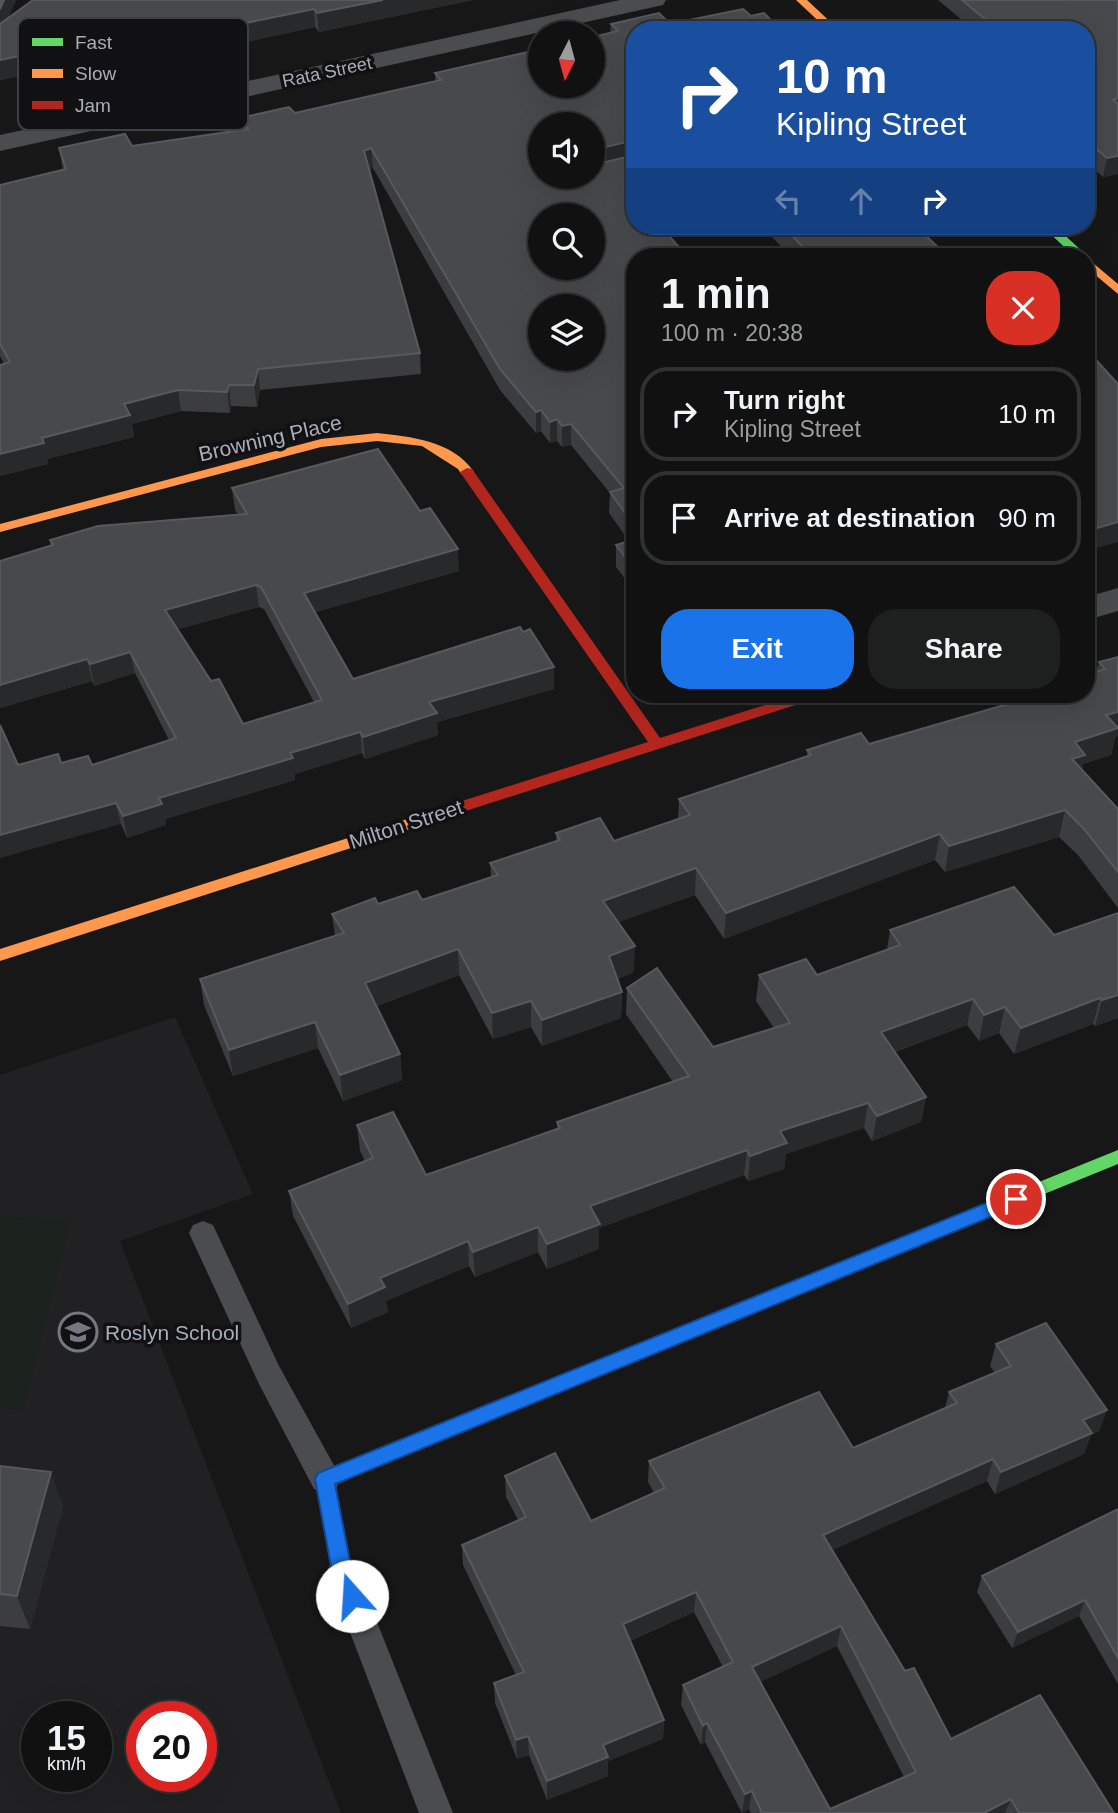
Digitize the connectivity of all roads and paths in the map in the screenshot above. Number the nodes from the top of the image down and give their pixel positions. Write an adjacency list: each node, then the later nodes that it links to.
1 (654, 0): 4 (street, Rata Street)
2 (802, 0): 3 (street)
3 (824, 21)
4 (248, 89)
5 (59, 130): 6 (street, Rata Street)
6 (0, 143)
7 (1058, 235): 8 (street)
8 (1072, 248)
9 (1095, 269): 10 (street)
10 (1118, 290)
11 (0, 528): 14 (street, Browning Place)
12 (1118, 599): 13 (street)
13 (1095, 606)
14 (626, 700)
15 (628, 703): 17 (street, Browning Place)
16 (786, 703): 17 (street, Milton Street)
17 (656, 743): 18 (street, Milton Street)
18 (0, 956)
19 (1118, 1157): 21 (street)
20 (204, 1234): 21 (lane)
21 (325, 1479): 22 (street)
22 (342, 1572): 23 (lane)
23 (436, 1813)

